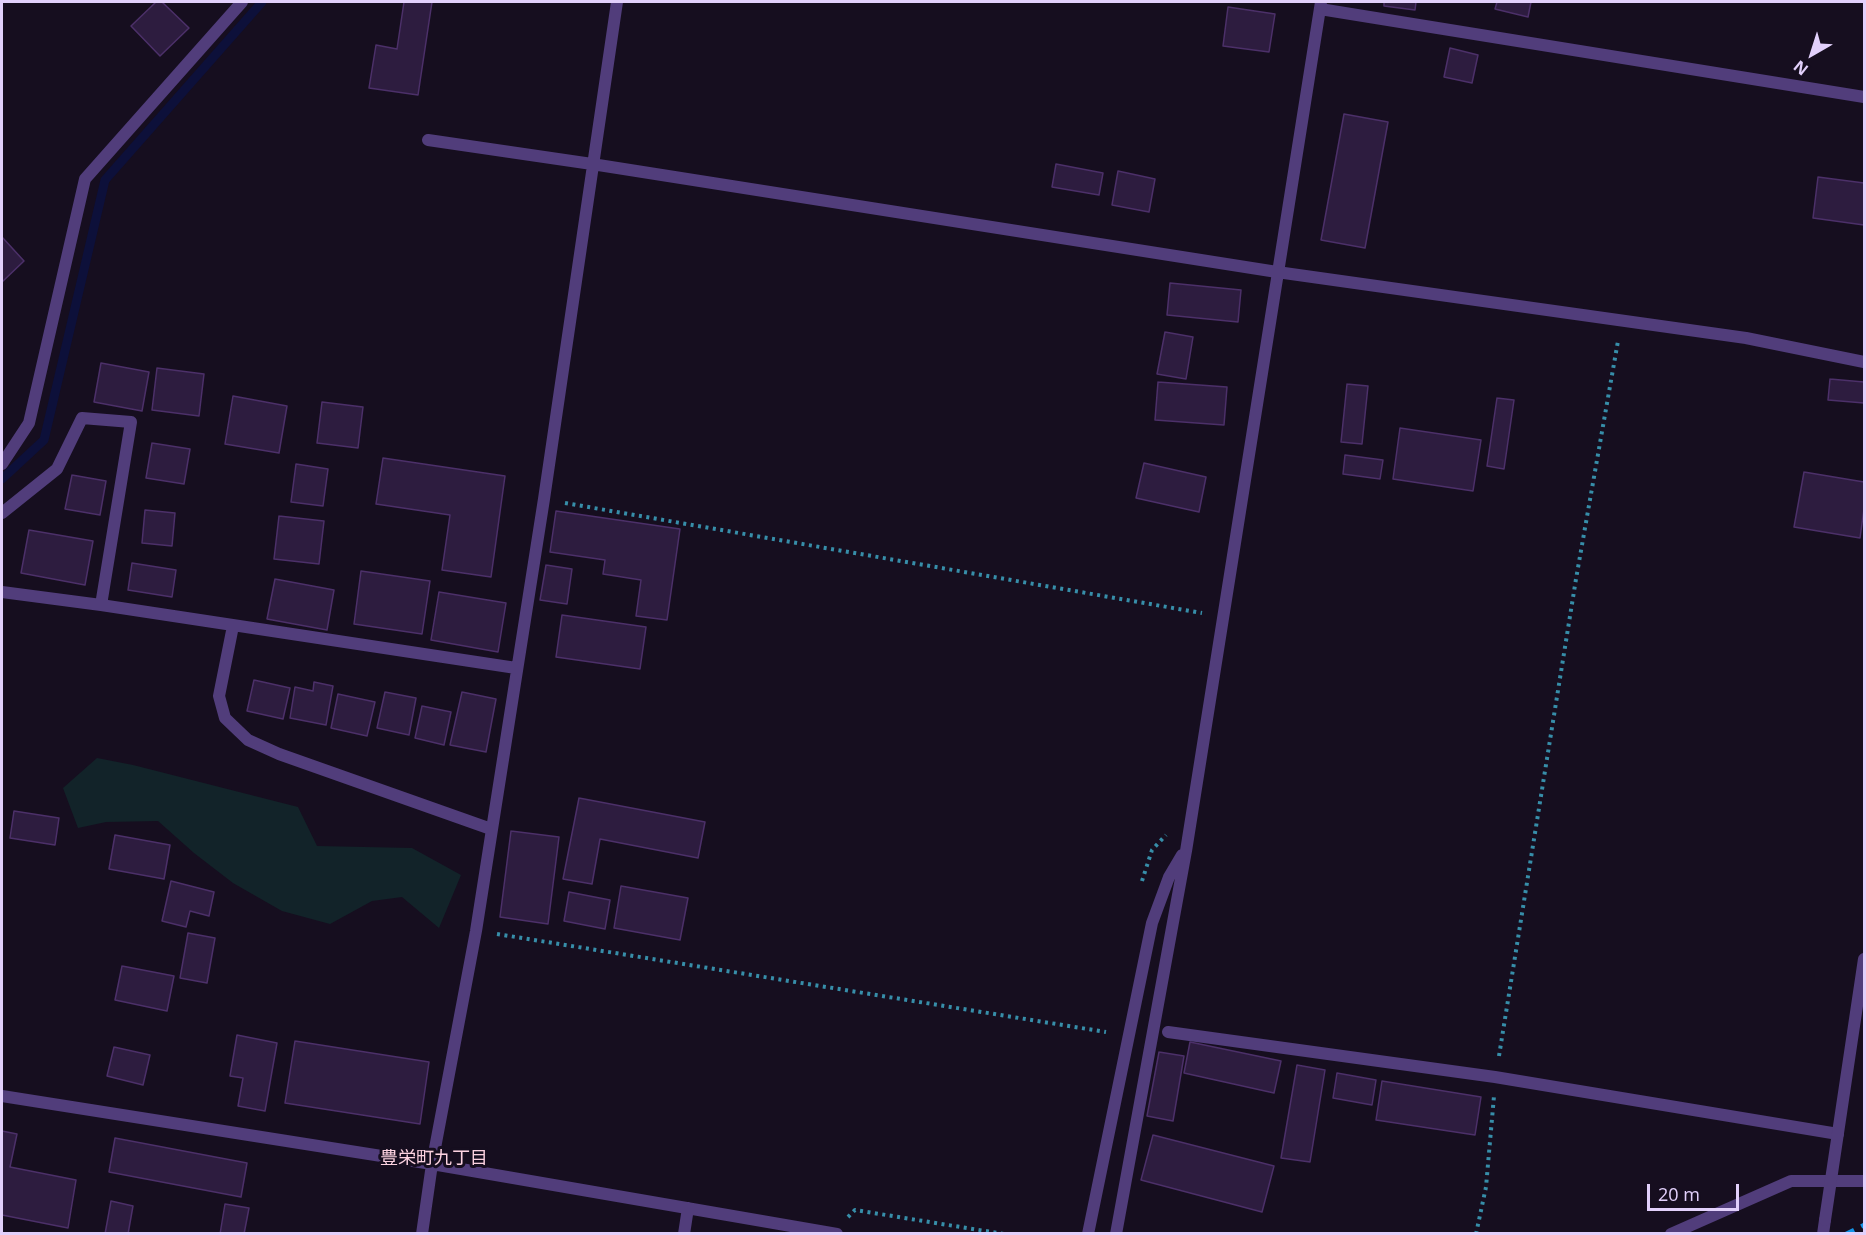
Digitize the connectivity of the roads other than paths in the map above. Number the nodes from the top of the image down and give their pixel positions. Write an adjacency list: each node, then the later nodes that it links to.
1 (242, 2): 9 (street)
2 (617, 2): 6 (street)
3 (1320, 5): 4 (street); 7 (street)
4 (1864, 97)
5 (428, 140): 6 (street)
6 (592, 164): 7 (street); 14 (street)
7 (1277, 272): 8 (street); 16 (street)
8 (1864, 362)
9 (2, 464)
10 (2, 513): 12 (street)
11 (2, 592): 12 (street)
12 (101, 604): 13 (street)
13 (233, 626): 14 (street); 15 (street)
14 (516, 668): 15 (street)
15 (491, 829): 21 (street)
16 (1186, 849): 28 (street); 29 (street)
17 (1864, 959): 20 (street)
18 (1168, 1032): 20 (street)
19 (2, 1096): 21 (street)
20 (1838, 1134): 22 (street)
21 (432, 1164): 24 (street); 25 (street)
22 (1831, 1181): 23 (street); 30 (street); 31 (street)
23 (1864, 1181)
24 (688, 1208): 26 (street); 27 (street)
25 (422, 1233)
26 (684, 1233)
27 (836, 1233)
28 (1088, 1233)
29 (1116, 1233)
30 (1671, 1233)
31 (1823, 1233)

